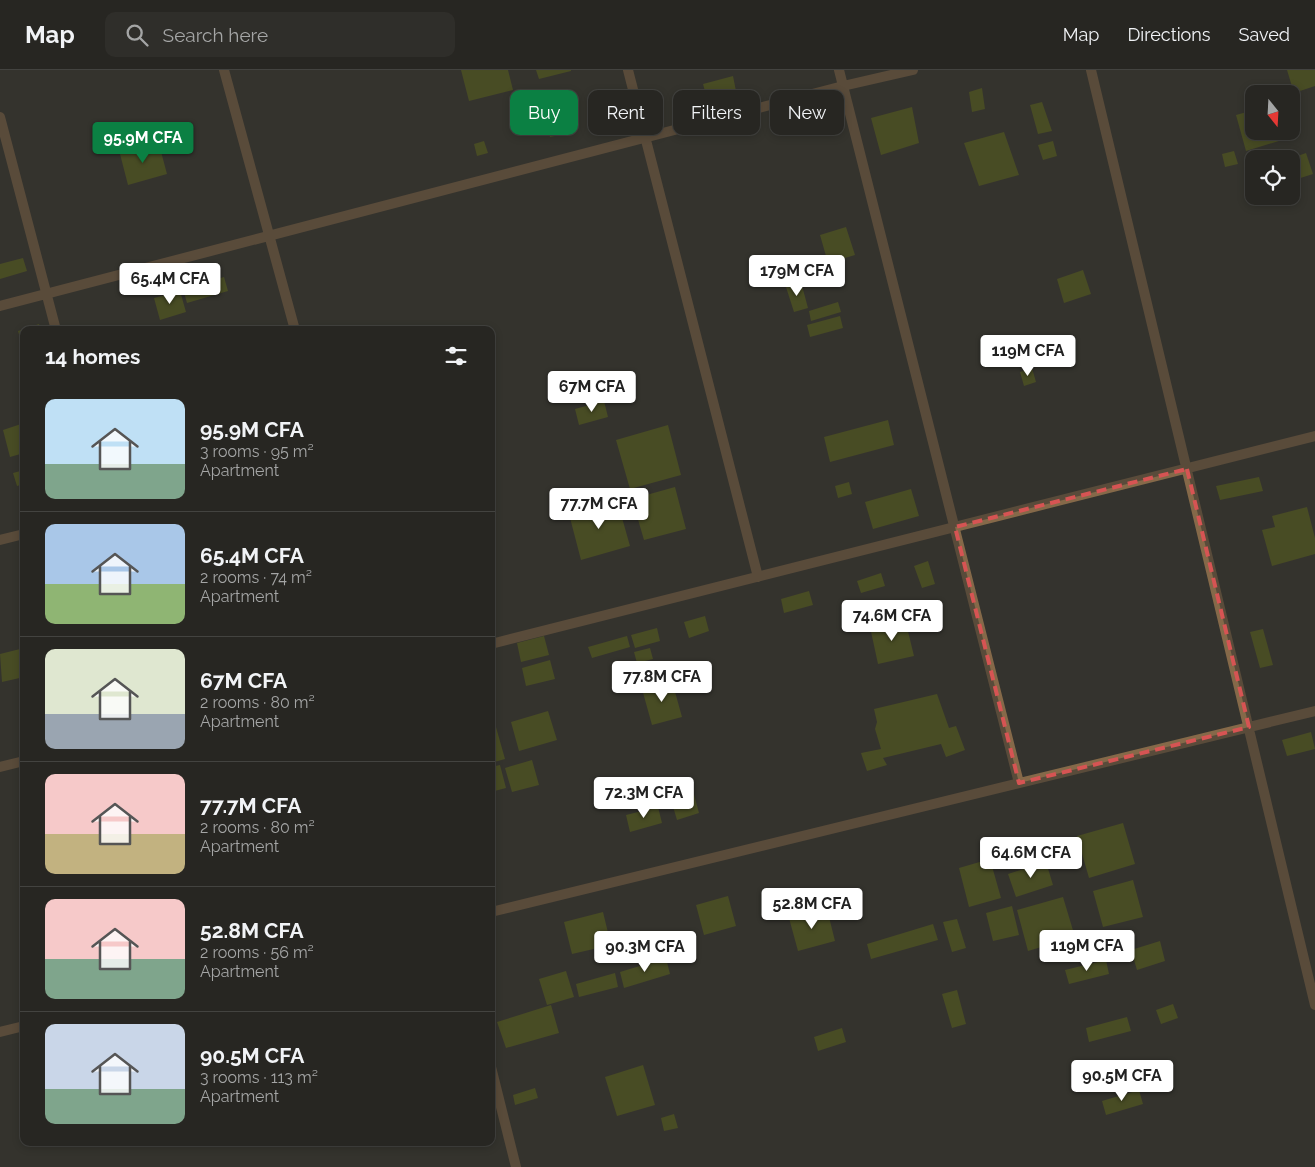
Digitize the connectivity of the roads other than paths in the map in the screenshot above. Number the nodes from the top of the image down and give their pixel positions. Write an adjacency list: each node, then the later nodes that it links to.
1 (224, 70): 9 (street)
2 (628, 70): 8 (street)
3 (839, 70): 6 (street)
4 (913, 70): 6 (street)
5 (1091, 70): 15 (street)
6 (843, 86): 8 (street); 16 (street)
7 (0, 117): 10 (street)
8 (645, 138): 9 (street); 19 (street)
9 (270, 236): 10 (street); 13 (street)
10 (47, 294): 11 (street); 12 (street)
11 (0, 306)
12 (55, 326)
13 (294, 326)
14 (1315, 436): 15 (street)
15 (1187, 469): 16 (street); 22 (street)
16 (955, 527): 19 (street); 25 (street)
17 (20, 535): 18 (street)
18 (0, 540)
19 (758, 577): 20 (street)
20 (495, 643)
21 (1315, 711): 22 (street)
22 (1249, 728): 25 (street); 27 (street)
23 (20, 762): 24 (street)
24 (0, 767)
25 (1020, 783): 26 (street)
26 (495, 911)
27 (1315, 1005)
28 (20, 1027): 29 (street)
29 (0, 1032)
30 (495, 1083): 31 (street)
31 (516, 1167)

